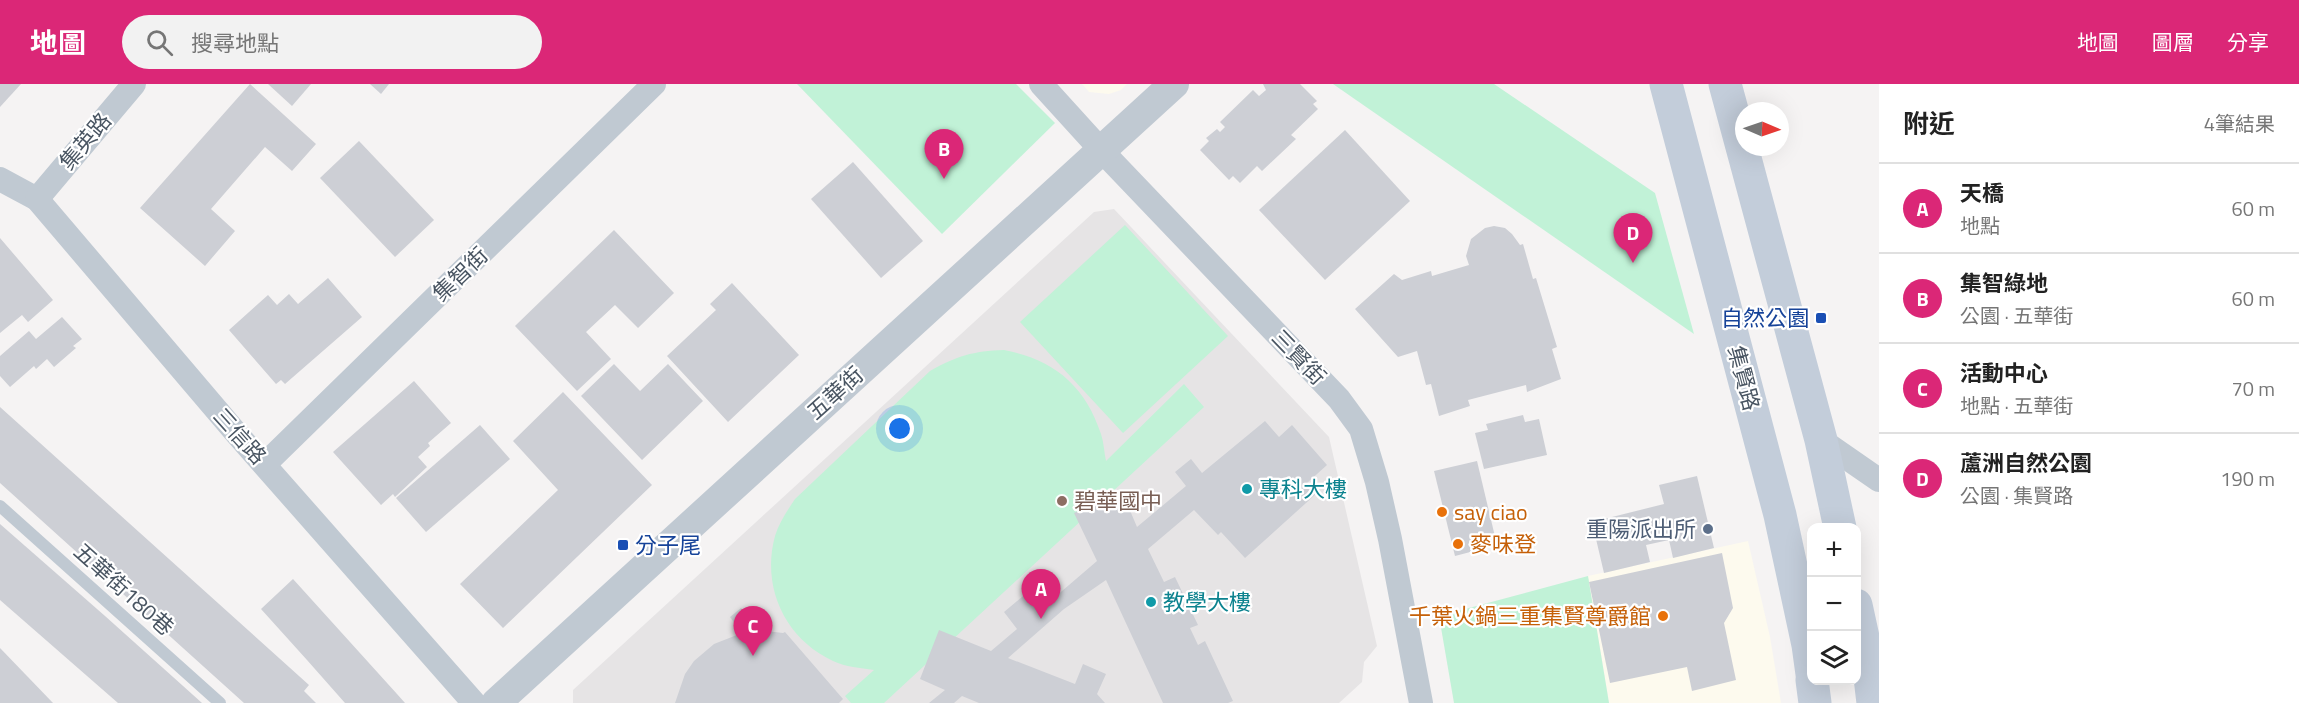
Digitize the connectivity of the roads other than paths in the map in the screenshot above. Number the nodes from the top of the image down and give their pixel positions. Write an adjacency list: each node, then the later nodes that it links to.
1 (134, 84): 9 (street, 集英路)
2 (654, 84): 11 (street, 集智街)
3 (1041, 84): 7 (street, 三賢街)
4 (1174, 84): 7 (street, 五華街)
5 (1666, 84): 16 (main road, 集賢路)
6 (1725, 84): 10 (main road)
7 (1101, 150): 18 (street, 三賢街); 21 (street, 五華街)
8 (0, 179): 9 (street, 三信路)
9 (37, 199): 11 (street, 三信路)
10 (1821, 440): 12 (street); 14 (main road)
11 (265, 464): 20 (street, 三信路)
12 (1879, 480)
13 (0, 506): 19 (lane, 五華街180巷)
14 (1839, 523)
15 (1861, 623): 23 (main road)
16 (1807, 640)
17 (1813, 685): 22 (main road)
18 (1413, 698)
19 (220, 703)
20 (474, 703)
21 (496, 703)
22 (1815, 703)
23 (1873, 703)

